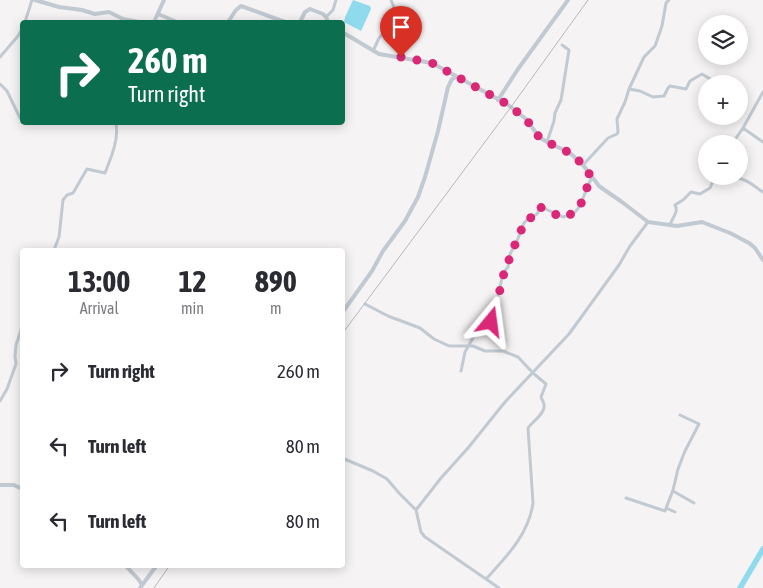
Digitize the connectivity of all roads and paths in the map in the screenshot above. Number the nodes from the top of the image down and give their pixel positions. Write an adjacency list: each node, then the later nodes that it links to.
1 (33, 0): 9 (street); 10 (street)
2 (164, 0): 7 (street)
3 (336, 0): 8 (street)
4 (391, 0): 20 (street)
5 (568, 0): 27 (street)
6 (669, 0): 25 (street)
7 (158, 14): 11 (street); 12 (street)
8 (326, 17): 15 (street); 16 (street)
9 (27, 20)
10 (128, 20)
11 (155, 20)
12 (172, 20)
13 (229, 20): 14 (street)
14 (280, 20)
15 (301, 20)
16 (327, 20)
17 (20, 32): 21 (street)
18 (345, 34): 20 (street)
19 (562, 45): 32 (street)
20 (373, 51): 23 (street)
21 (0, 57)
22 (698, 76): 25 (street)
23 (456, 77): 27 (street); 44 (street)
24 (0, 84): 28 (street)
25 (629, 89): 34 (street)
26 (763, 92): 30 (street)
27 (498, 100): 32 (street)
28 (20, 118)
29 (116, 125): 41 (street)
30 (743, 128): 31 (street); 33 (street)
31 (738, 135)
32 (547, 142): 34 (street)
33 (763, 142)
34 (583, 165): 35 (street)
35 (592, 178): 39 (street); 46 (street)
36 (748, 182): 38 (street)
37 (712, 185): 40 (street)
38 (763, 192)
39 (648, 222): 40 (street); 48 (street)
40 (670, 225): 42 (street)
41 (55, 248)
42 (763, 260)
43 (365, 304): 46 (street)
44 (345, 309)
45 (20, 333): 49 (street)
46 (468, 346): 47 (street); 48 (street)
47 (461, 371)
48 (533, 373): 58 (street); 62 (street)
49 (0, 401)
50 (680, 415): 54 (street)
51 (345, 459): 58 (street)
52 (0, 485): 53 (street)
53 (20, 488)
54 (673, 490): 56 (street); 57 (street)
55 (626, 498): 57 (street)
56 (694, 503)
57 (666, 508): 59 (street)
58 (416, 510): 62 (street)
59 (675, 512)
60 (128, 568): 63 (street)
61 (155, 568): 63 (street)
62 (486, 578): 64 (street)
63 (141, 587)
64 (499, 588)

